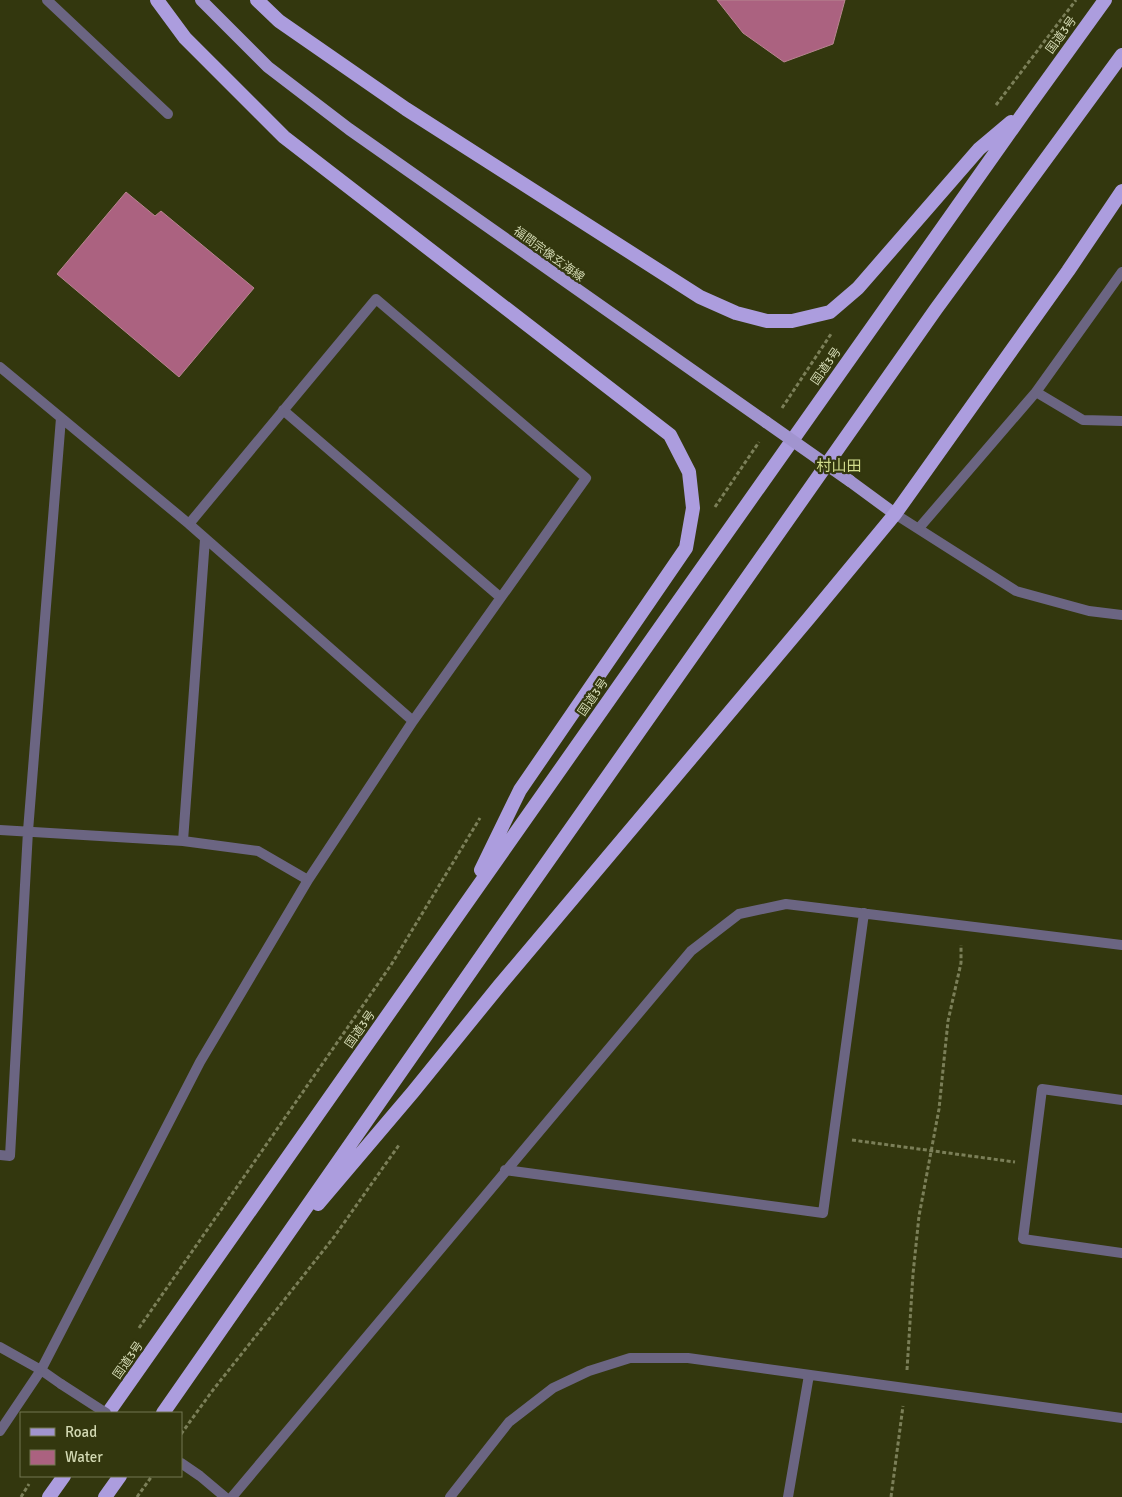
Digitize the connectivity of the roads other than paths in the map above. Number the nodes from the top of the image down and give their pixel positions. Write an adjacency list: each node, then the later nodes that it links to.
1 (47, 0): 8 (street)
2 (158, 0): 27 (highway)
3 (201, 0): 16 (main road, 福間宗像玄海線, bridge)
4 (257, 0): 7 (highway)
5 (1105, 0): 7 (highway, 国道3号)
6 (1122, 55): 34 (highway)
7 (1027, 108): 27 (highway, 国道3号)
8 (168, 114)
9 (1122, 191): 16 (highway)
10 (1122, 272): 12 (street)
11 (0, 367): 14 (street)
12 (1036, 392): 15 (street); 18 (street)
13 (283, 410): 17 (street); 20 (street); 20 (street)
14 (61, 418): 17 (street); 24 (street)
15 (1122, 421)
16 (894, 514): 18 (street); 34 (highway)
17 (189, 524): 19 (street)
18 (919, 528): 21 (street)
19 (205, 539): 22 (street); 25 (street)
20 (500, 597): 22 (street)
21 (1122, 615)
22 (413, 721): 26 (street)
23 (0, 830): 24 (street)
24 (28, 831): 25 (street); 31 (street)
25 (183, 840): 26 (street)
26 (308, 880): 36 (street)
27 (464, 907): 39 (highway, 国道3号)
28 (864, 913): 29 (street); 32 (street); 32 (street)
29 (1122, 945)
30 (1122, 1100): 33 (street)
31 (0, 1155)
32 (505, 1170): 49 (street)
33 (1122, 1253)
34 (264, 1267): 40 (highway)
35 (0, 1347): 36 (street)
36 (41, 1370): 38 (street, bridge); 42 (street)
37 (809, 1375): 41 (street); 50 (street); 51 (street)
38 (105, 1412)
39 (108, 1412)
40 (164, 1412)
41 (1122, 1418)
42 (0, 1430)
43 (182, 1464): 48 (street)
44 (63, 1477): 46 (highway)
45 (119, 1477): 47 (highway)
46 (49, 1497)
47 (105, 1497)
48 (225, 1497)
49 (232, 1497)
50 (450, 1497)
51 (788, 1497)

